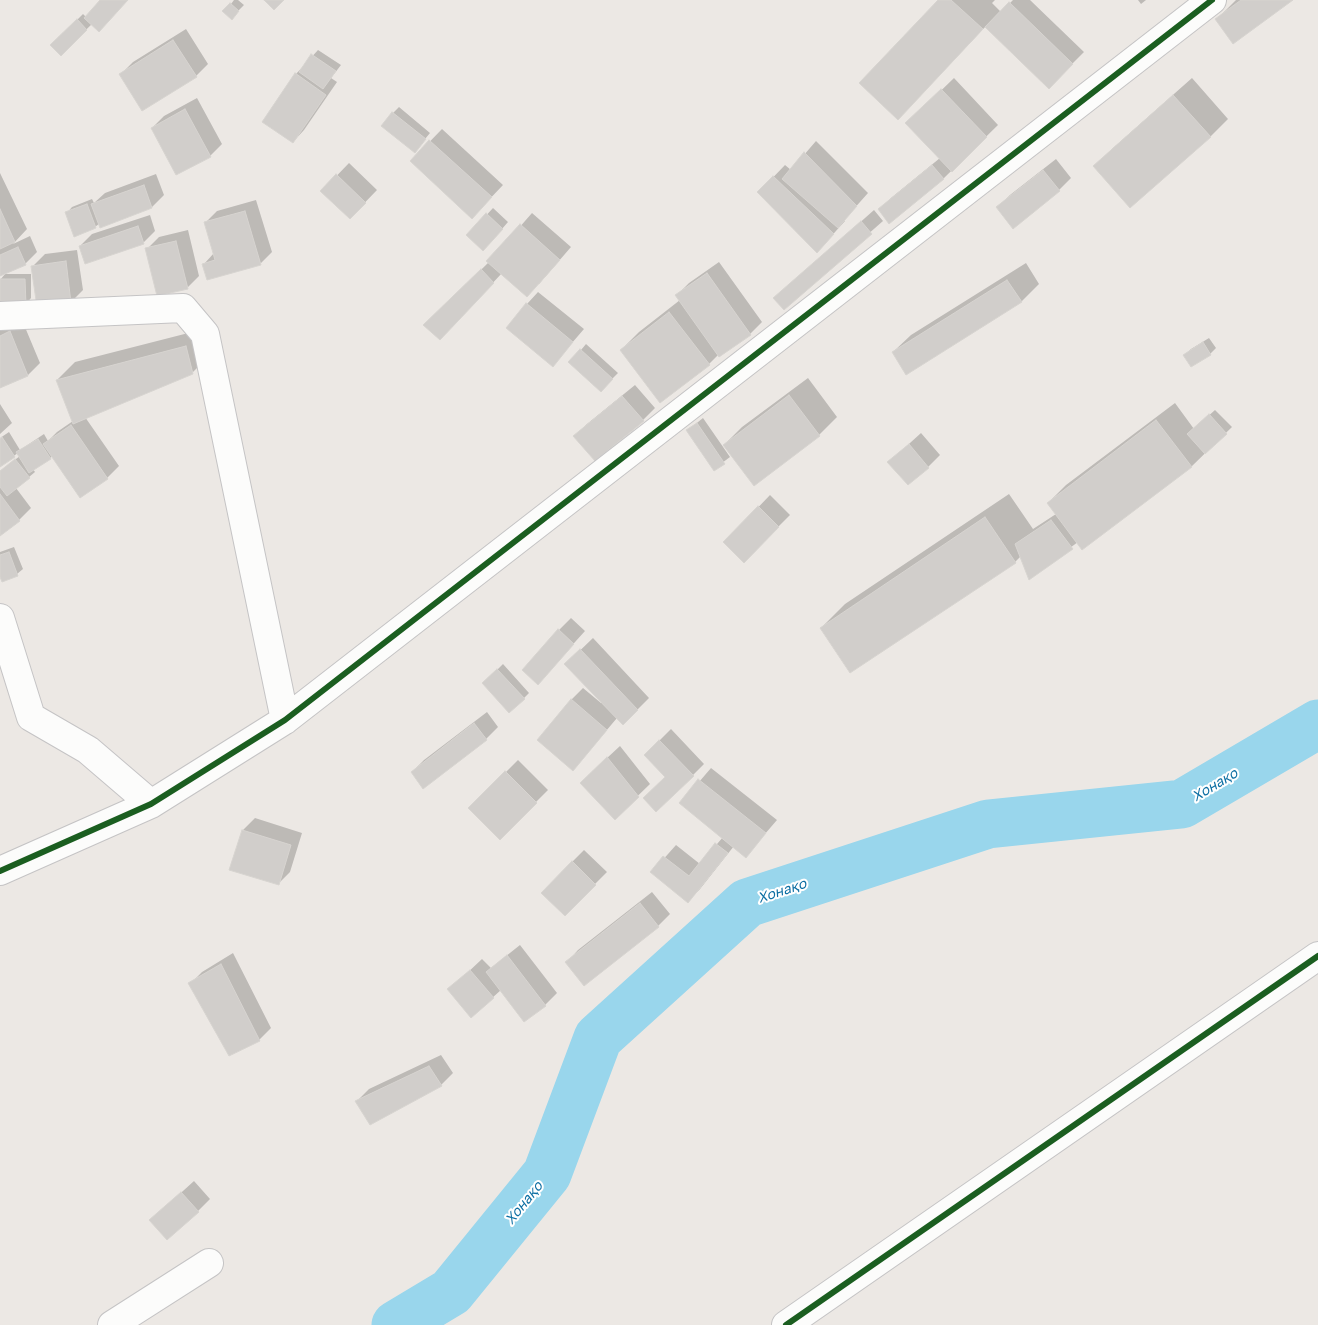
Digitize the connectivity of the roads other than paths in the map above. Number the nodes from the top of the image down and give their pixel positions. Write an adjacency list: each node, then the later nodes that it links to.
1 (1212, 0): 4 (street)
2 (0, 316): 4 (street)
3 (0, 618): 5 (street)
4 (285, 720): 5 (street)
5 (151, 804): 6 (street)
6 (0, 871)
7 (1318, 956): 10 (street)
8 (209, 1263): 9 (street)
9 (112, 1325)
10 (786, 1325)

